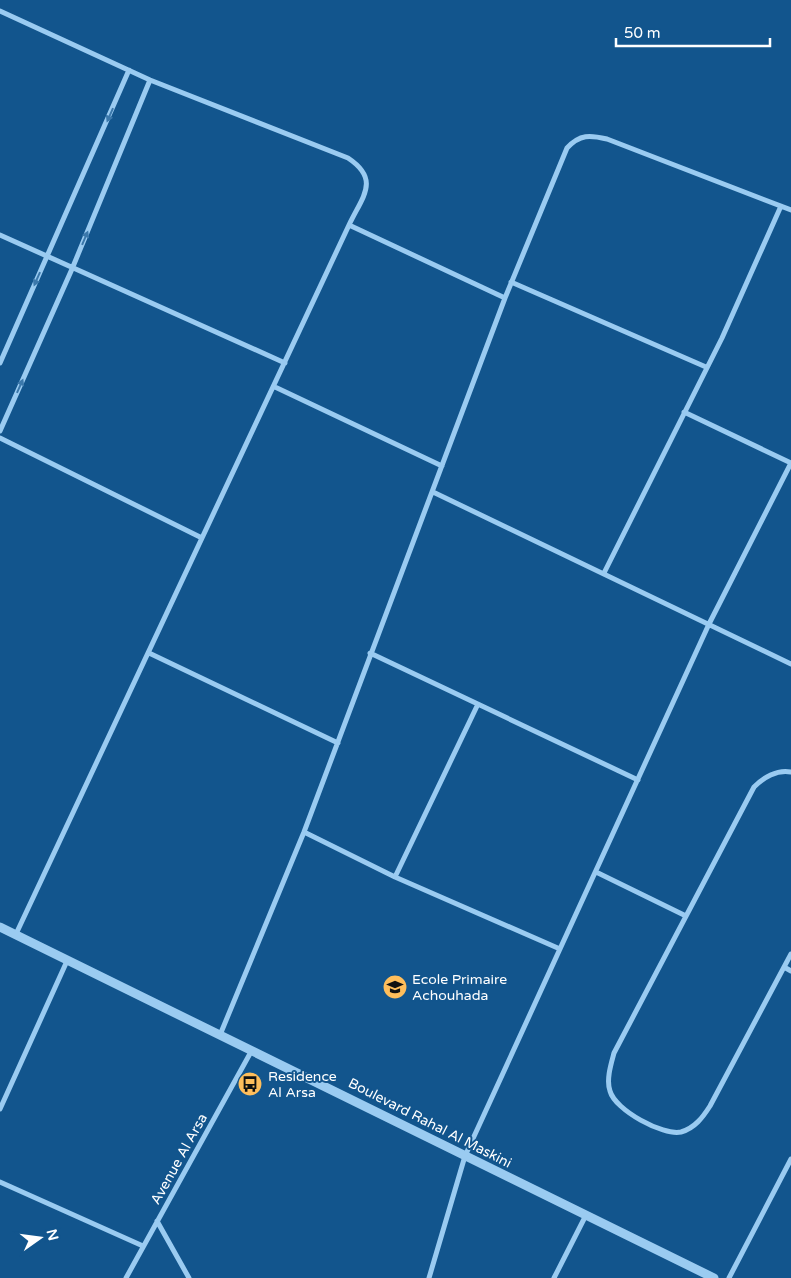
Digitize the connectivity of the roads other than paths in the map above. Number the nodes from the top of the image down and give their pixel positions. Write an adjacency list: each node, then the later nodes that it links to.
1 (0, 11): 2 (street)
2 (130, 70): 3 (street); 8 (street, one-way to 8)
3 (150, 80): 6 (street); 9 (street, one-way to 3)
4 (781, 206): 5 (street); 10 (street); 14 (street)
5 (791, 210)
6 (349, 226): 11 (street); 13 (street)
7 (0, 236): 8 (street)
8 (46, 257): 9 (street); 12 (street, one-way to 12)
9 (72, 269): 13 (street); 17 (street, one-way to 9)
10 (512, 282): 11 (street); 14 (street)
11 (505, 298): 20 (street)
12 (0, 363)
13 (285, 363): 15 (street)
14 (706, 367): 16 (street)
15 (275, 387): 20 (street); 22 (street)
16 (684, 412): 19 (street); 23 (street)
17 (0, 431)
18 (0, 438): 22 (street)
19 (791, 463): 24 (street)
20 (442, 466): 21 (street)
21 (433, 492): 23 (street); 26 (street)
22 (202, 538): 25 (street)
23 (604, 573): 24 (street)
24 (709, 624): 27 (street); 31 (street)
25 (149, 653): 29 (street); 37 (street)
26 (370, 653): 28 (street); 29 (street)
27 (791, 664)
28 (478, 704): 31 (street); 34 (street)
29 (338, 743): 32 (street)
30 (791, 772): 35 (street)
31 (638, 780): 33 (street)
32 (304, 832): 34 (street); 43 (street)
33 (596, 872): 35 (street); 38 (street)
34 (395, 877): 38 (street)
35 (686, 916): 41 (street)
36 (0, 927): 37 (street, Boulevard Rahal Al Maskini)
37 (16, 934): 40 (street, Boulevard Rahal Al Maskini)
38 (560, 949): 46 (street)
39 (791, 954): 41 (street)
40 (67, 961): 43 (street, Boulevard Rahal Al Maskini); 45 (street)
41 (784, 967): 42 (street)
42 (791, 971)
43 (220, 1035): 44 (street, Boulevard Rahal Al Maskini)
44 (252, 1050): 46 (street, Boulevard Rahal Al Maskini); 50 (street, Avenue Al Arsa)
45 (0, 1109)
46 (465, 1156): 49 (street, Boulevard Rahal Al Maskini); 54 (street)
47 (791, 1159): 57 (street)
48 (0, 1182): 51 (street)
49 (585, 1217): 55 (street); 56 (street, Boulevard Rahal Al Maskini)
50 (158, 1221): 51 (street, Avenue Al Arsa); 53 (street)
51 (143, 1246): 52 (street, Avenue Al Arsa)
52 (126, 1278)
53 (189, 1278)
54 (429, 1278)
55 (554, 1278)
56 (714, 1278)
57 (729, 1278)

